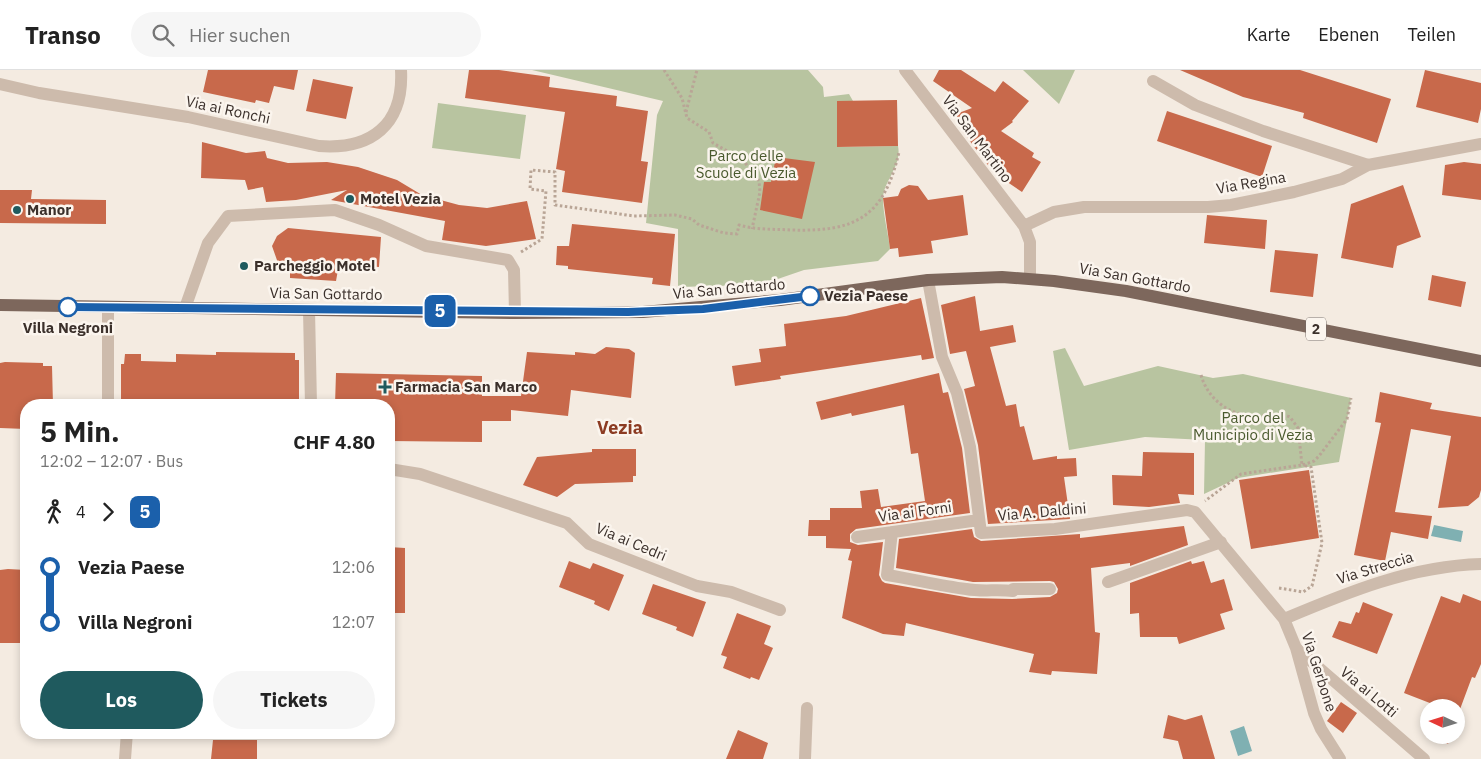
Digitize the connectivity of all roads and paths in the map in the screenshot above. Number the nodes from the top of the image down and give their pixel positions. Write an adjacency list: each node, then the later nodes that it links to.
1 (401, 70): 6 (street, Via ai Ronchi)
2 (664, 70): 7 (path)
3 (697, 70): 7 (path)
4 (905, 70): 11 (street, Via San Martino)
5 (1153, 82): 10 (street)
6 (0, 84)
7 (685, 112): 12 (path)
8 (1481, 144): 10 (street, Via Regina)
9 (899, 152): 12 (path)
10 (1368, 165): 11 (street, Via Regina)
11 (1024, 226): 14 (street)
12 (752, 229): 13 (path)
13 (508, 260): 18 (street); 20 (street)
14 (1030, 278): 15 (main road, Via San Gottardo / 2); 21 (main road, Via San Gottardo / 2)
15 (928, 280): 20 (main road, Via San Gottardo / 2); 29 (street, Via A. Daldini)
16 (0, 305): 17 (main road, Via San Gottardo / 2)
17 (108, 308): 18 (main road, Via San Gottardo / 2); 24 (street)
18 (185, 308): 19 (main road, Via San Gottardo / 2)
19 (309, 310): 20 (main road, Via San Gottardo / 2); 25 (street)
20 (515, 312)
21 (1481, 362)
22 (1201, 375): 26 (path)
23 (1351, 398): 26 (path)
24 (108, 399)
25 (311, 399)
26 (1302, 465): 28 (path); 35 (path)
27 (395, 470): 37 (street, Via ai Cedri)
28 (1195, 512): 29 (street, Via A. Daldini); 32 (street)
29 (979, 520): 30 (street, Via ai Forni)
30 (892, 532): 31 (street, Via ai Forni); 36 (street)
31 (857, 537)
32 (1221, 542): 34 (street); 38 (street)
33 (1481, 564): 38 (street, Via Streccia)
34 (1108, 582)
35 (1271, 587)
36 (1050, 589)
37 (780, 610)
38 (1284, 619): 39 (street, Via Gerbone)
39 (1296, 648): 44 (street, Via Gerbone); 45 (street, Via ai Lotti)
40 (807, 708): 43 (street)
41 (126, 739): 42 (street)
42 (125, 759)
43 (805, 759)
44 (1340, 759)
45 (1424, 759)

